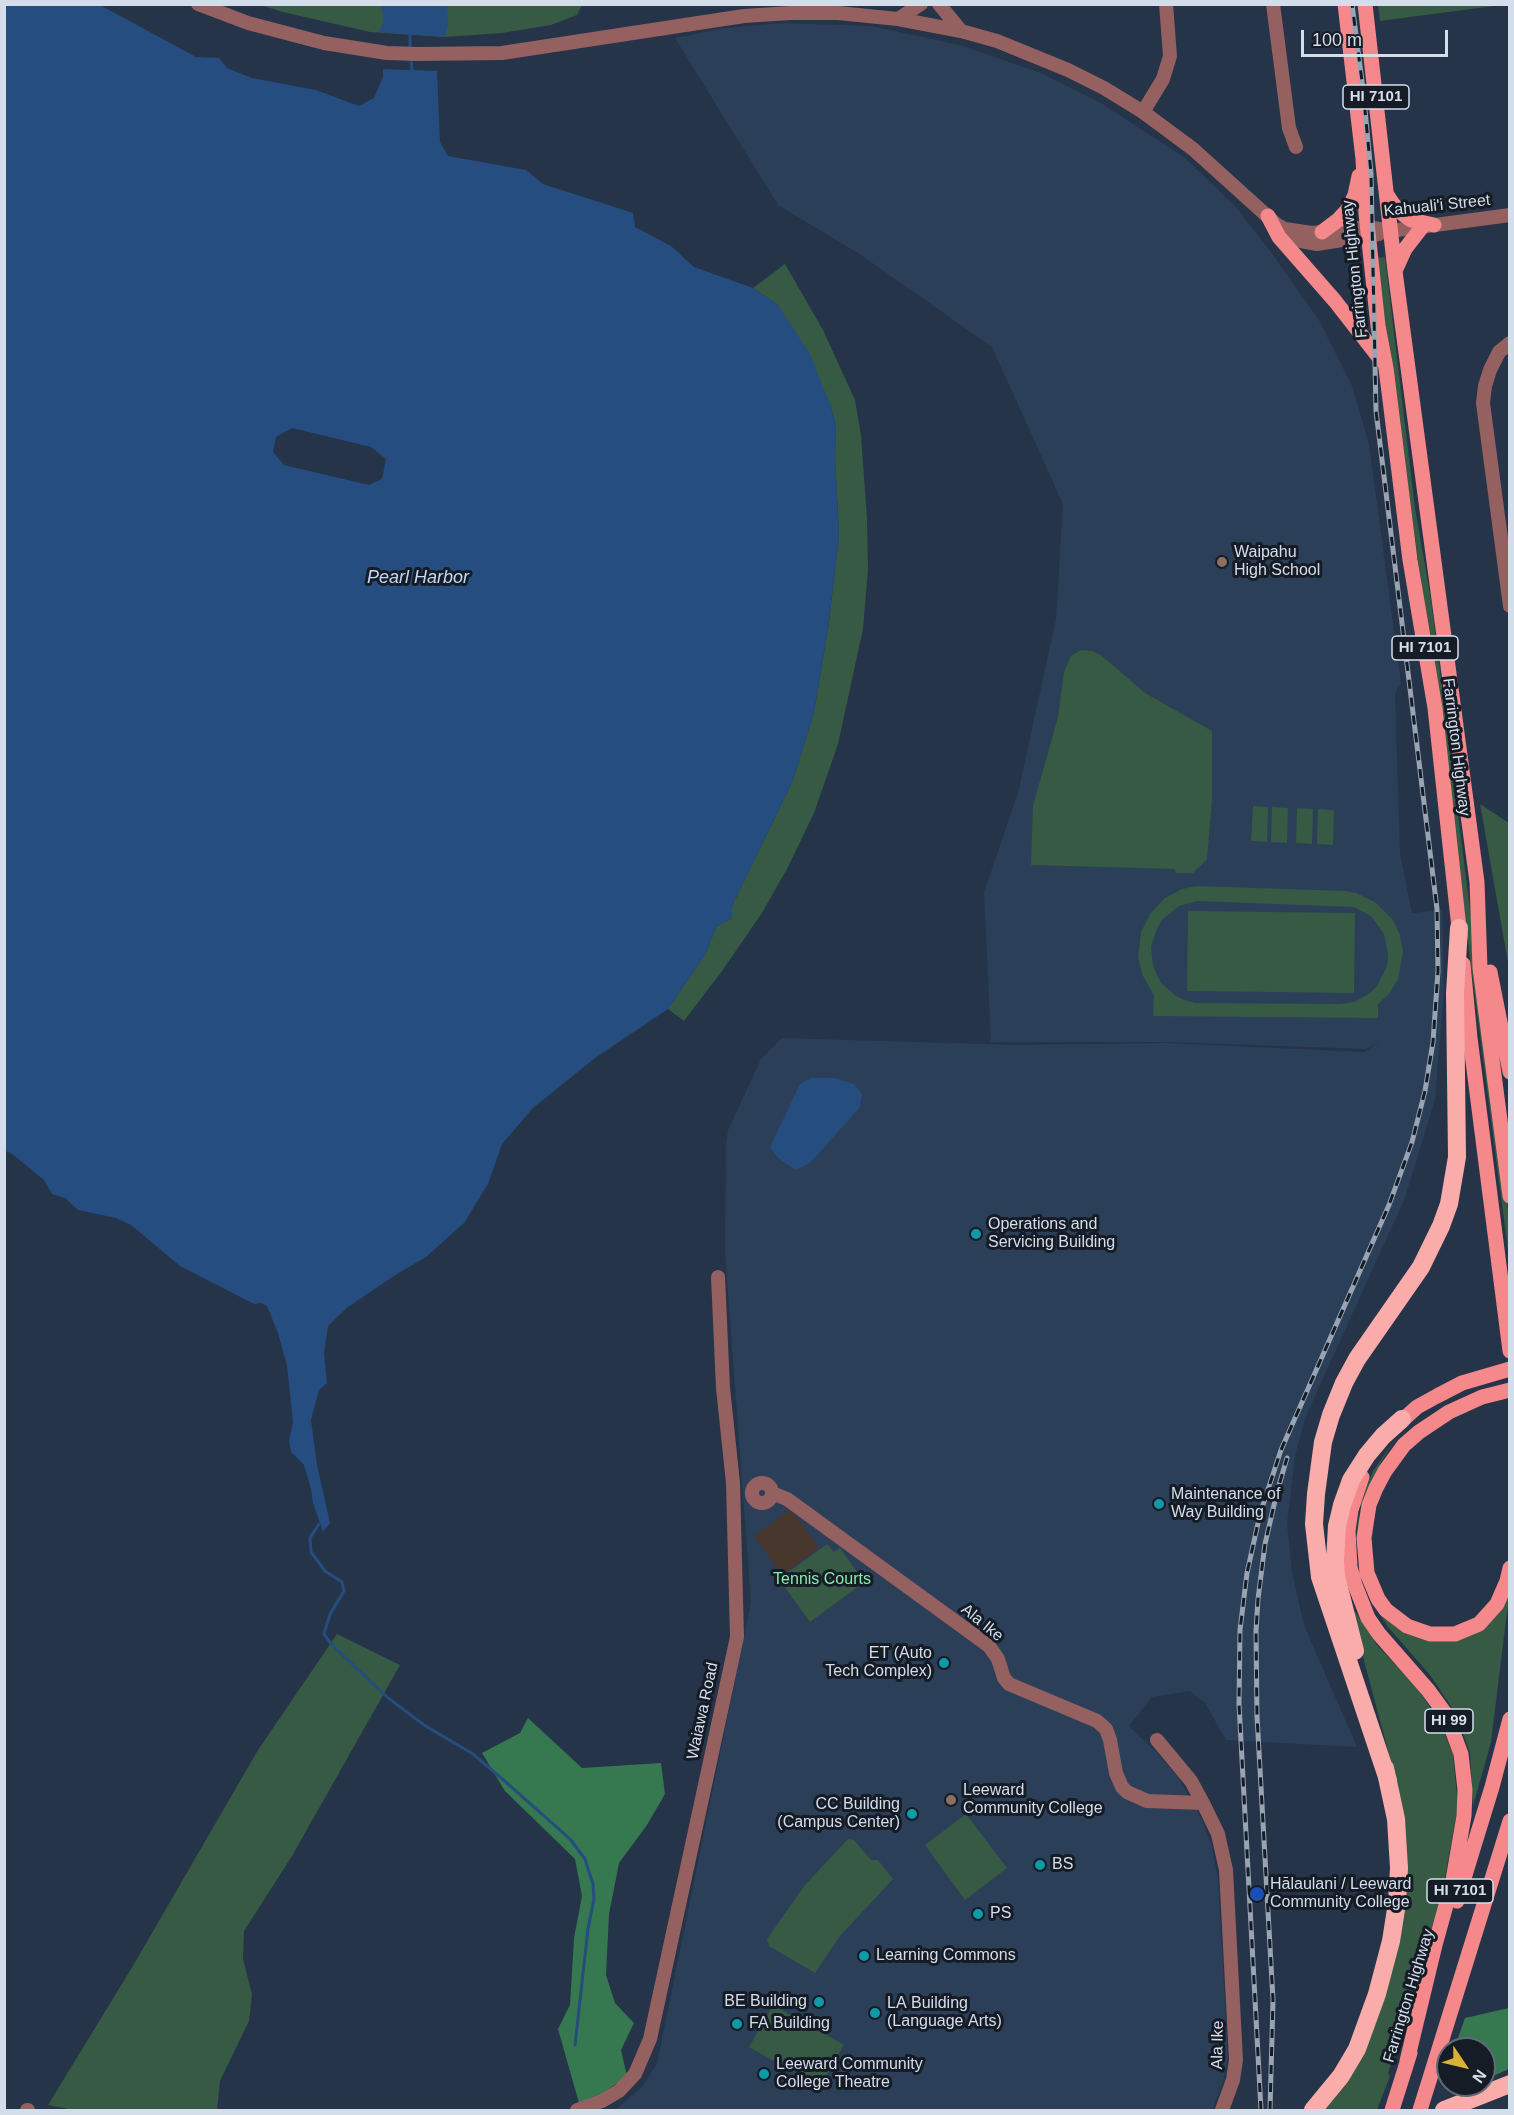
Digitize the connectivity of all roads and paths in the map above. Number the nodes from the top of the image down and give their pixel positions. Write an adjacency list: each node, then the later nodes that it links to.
1 (198, 4): 9 (street)
2 (921, 4): 9 (street)
3 (932, 4): 10 (street)
4 (939, 4): 11 (street)
5 (1166, 4): 12 (street)
6 (1273, 4): 13 (street)
7 (1345, 4): 14 (main road, Farrington Highway / HI 7101)
8 (1365, 4): 15 (main road, Farrington Highway / HI 7101)
9 (898, 19): 10 (street)
10 (929, 24): 11 (street)
11 (961, 31): 12 (street)
12 (1143, 112): 17 (street)
13 (1296, 147)
14 (1363, 159): 21 (main road); 22 (main road, Farrington Highway / HI 7101)
15 (1386, 189): 18 (main road); 20 (main road, Farrington Highway / HI 7101)
16 (1509, 215): 18 (street, Kahuali'i Street)
17 (1268, 216): 19 (street); 25 (main road)
18 (1428, 226): 20 (street, Kahuali'i Street); 23 (main road)
19 (1285, 228): 21 (street); 22 (street)
20 (1389, 231): 22 (street, Kahuali'i Street); 23 (main road, Farrington Highway / HI 7101)
21 (1322, 232): 22 (street)
22 (1369, 232): 25 (main road, Farrington Highway / HI 7101)
23 (1395, 271): 27 (main road, Farrington Highway / HI 7101)
24 (1509, 343): 26 (street)
25 (1386, 368): 28 (main road, Farrington Highway / HI 7101)
26 (1509, 606)
27 (1477, 882): 29 (main road); 30 (main road, Farrington Highway / HI 7101)
28 (1459, 928): 32 (main road, Farrington Highway / HI 7101); 40 (highway)
29 (1509, 1072)
30 (1509, 1196)
31 (718, 1277): 46 (street, Waiawa Road)
32 (1509, 1351)
33 (1509, 1369): 35 (main road, HI 99)
34 (1509, 1390): 37 (main road)
35 (1402, 1419): 40 (highway); 43 (main road, HI 99)
36 (772, 1493): 41 (street, Ala Ike)
37 (1509, 1568)
38 (1509, 1719): 43 (main road, Farrington Highway / HI 7101)
39 (1157, 1740): 41 (street, Ala Ike)
40 (1388, 1780): 48 (highway)
41 (1203, 1803): 47 (street, Ala Ike)
42 (1509, 1821): 50 (main road)
43 (1407, 2061): 49 (main road, Farrington Highway / HI 99)
44 (1509, 2084): 51 (highway)
45 (1509, 2094): 52 (highway)
46 (577, 2110)
47 (1222, 2110)
48 (1313, 2110)
49 (1392, 2110)
50 (1420, 2110)
51 (1444, 2110)
52 (1463, 2110)

